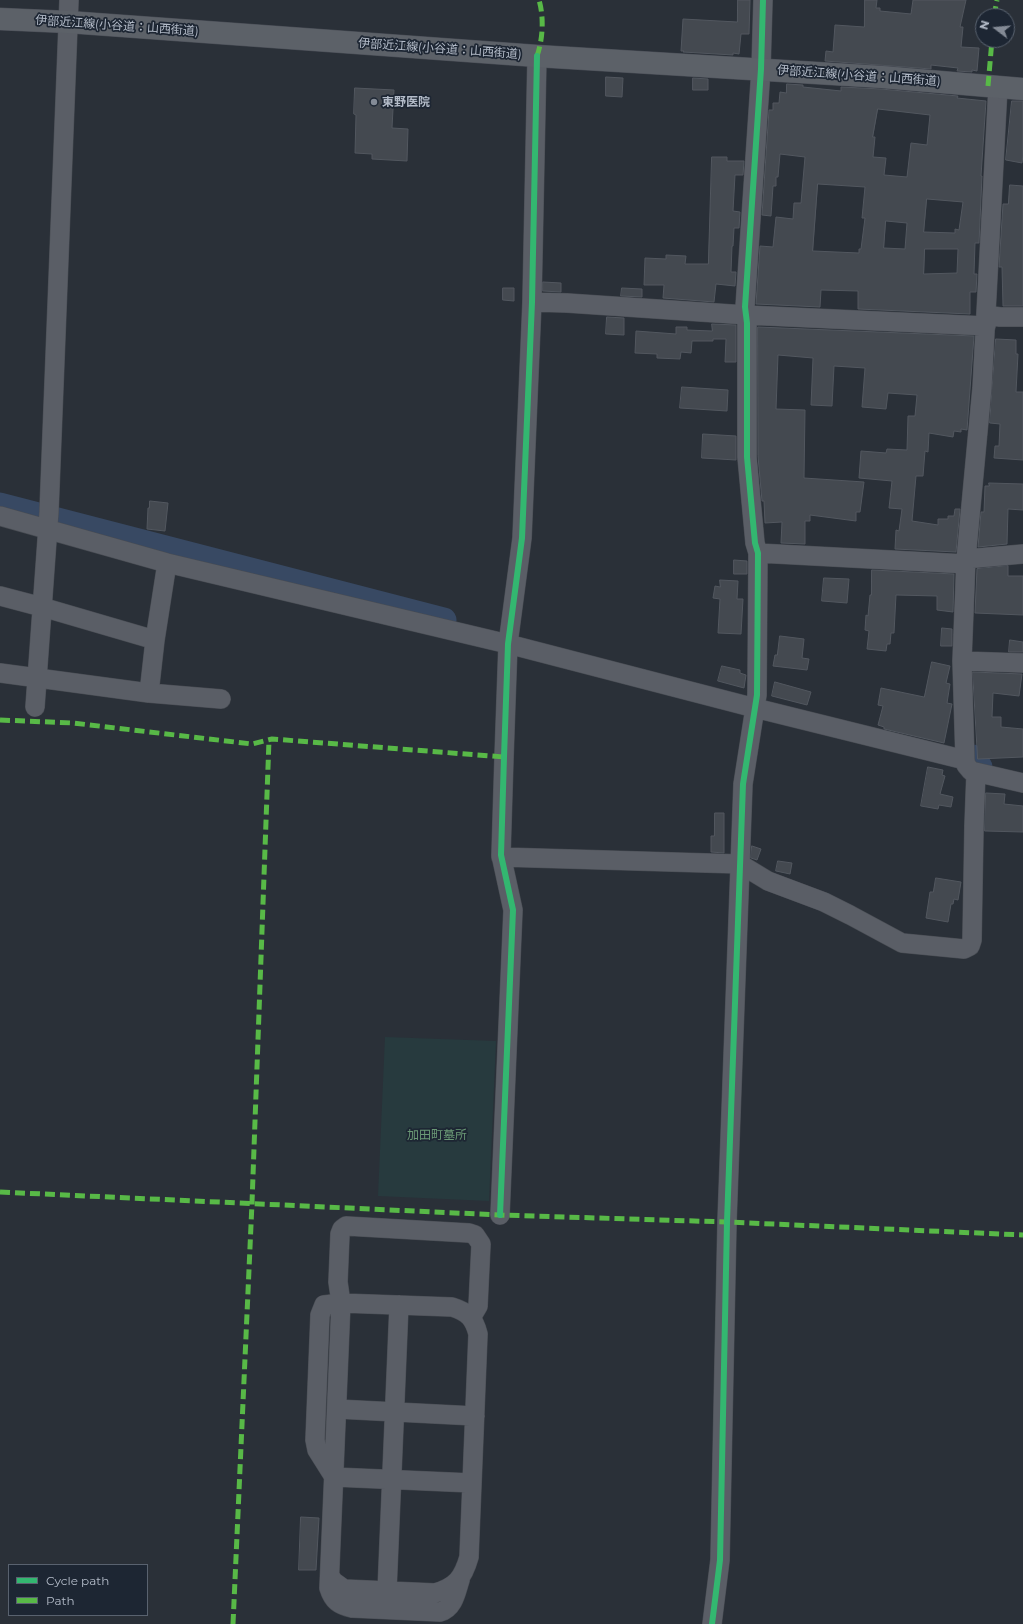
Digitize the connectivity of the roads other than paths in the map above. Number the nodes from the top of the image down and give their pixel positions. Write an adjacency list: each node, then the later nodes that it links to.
1 (69, 0): 4 (street)
2 (763, 0): 6 (street)
3 (0, 18): 4 (main road, 伊部近江線(小谷道：山西街道))
4 (68, 22): 5 (main road, 伊部近江線(小谷道：山西街道)); 13 (street)
5 (537, 56): 6 (main road, 伊部近江線(小谷道：山西街道)); 8 (street)
6 (761, 69): 7 (main road, 伊部近江線(小谷道：山西街道)); 9 (street)
7 (1010, 88): 11 (street)
8 (532, 302): 9 (street); 20 (street)
9 (746, 315): 11 (street); 14 (street)
10 (1023, 317): 11 (street)
11 (986, 321): 16 (street)
12 (0, 516): 13 (street)
13 (48, 521): 17 (street); 19 (street)
14 (758, 553): 16 (street); 28 (street)
15 (1023, 554): 16 (street)
16 (966, 561): 22 (street)
17 (166, 563): 20 (street); 21 (street)
18 (0, 596): 19 (street)
19 (42, 606): 21 (street); 25 (street)
20 (509, 639): 28 (street); 32 (street)
21 (155, 640): 26 (street)
22 (962, 661): 23 (street); 30 (street)
23 (1023, 663)
24 (0, 673): 25 (street)
25 (38, 679): 26 (street); 29 (street)
26 (149, 693): 27 (street)
27 (221, 699)
28 (756, 703): 30 (street); 33 (street)
29 (35, 707)
30 (970, 766): 31 (street); 33 (street)
31 (1023, 783)
32 (501, 856): 33 (street); 34 (street)
33 (740, 864): 48 (street)
34 (500, 1215)
35 (341, 1303): 36 (street); 37 (street); 38 (street); 41 (street)
36 (398, 1305): 37 (street); 39 (street)
37 (471, 1318): 40 (street)
38 (337, 1409): 39 (street); 41 (street)
39 (394, 1412): 40 (street); 42 (street)
40 (475, 1416): 43 (street)
41 (334, 1477): 42 (street); 44 (street)
42 (391, 1479): 43 (street); 46 (street)
43 (472, 1483): 45 (street)
44 (330, 1576): 46 (street); 47 (street)
45 (460, 1580): 46 (street); 47 (street)
46 (387, 1591)
47 (449, 1617)
48 (712, 1624)

